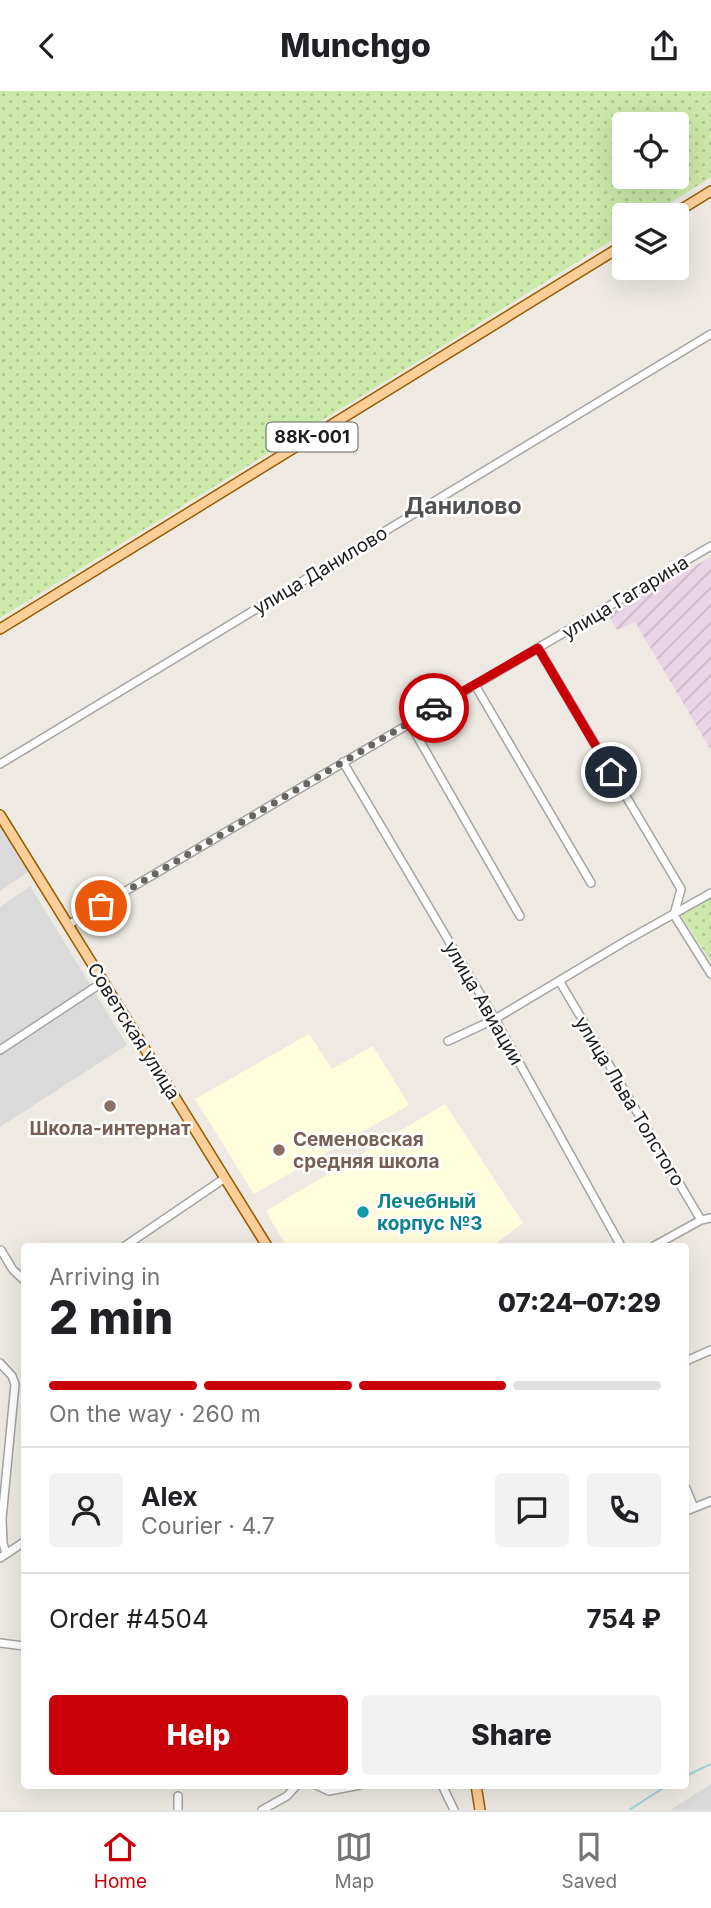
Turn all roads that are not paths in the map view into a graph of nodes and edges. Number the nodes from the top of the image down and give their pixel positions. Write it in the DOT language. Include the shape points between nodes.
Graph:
graph roads {
  1 [pos="711,191"];
  2 [pos="689,205"];
  3 [pos="612,252"];
  4 [pos="711,334"];
  5 [pos="711,546"];
  6 [pos="0,629"];
  7 [pos="538,648"];
  8 [pos="475,685"];
  9 [pos="409,722"];
  10 [pos="342,762"];
  11 [pos="0,764"];
  12 [pos="0,815"];
  13 [pos="591,883"];
  14 [pos="711,893"];
  15 [pos="674,915"];
  16 [pos="520,916"];
  17 [pos="68,925"];
  18 [pos="711,974"];
  19 [pos="103,982"];
  20 [pos="560,982"];
  21 [pos="495,1020"];
  22 [pos="448,1041"];
  23 [pos="0,1050"];
  24 [pos="225,1178"];
  25 [pos="711,1219"];
  26 [pos="701,1220"];
  27 [pos="129,1243"];
  28 [pos="265,1243"];
  29 [pos="619,1243"];
  30 [pos="659,1243"];
  31 [pos="1,1250"];
  32 [pos="21,1277"];
  33 [pos="711,1350"];
  34 [pos="689,1360"];
  35 [pos="0,1363"];
  36 [pos="711,1501"];
  37 [pos="690,1509"];
  38 [pos="1,1519"];
  39 [pos="1,1532"];
  40 [pos="21,1544"];
  41 [pos="3,1556"];
  42 [pos="0,1643"];
  43 [pos="21,1646"];
  44 [pos="293,1789"];
  45 [pos="444,1789"];
  46 [pos="477,1789"];
  47 [pos="178,1796"];
  48 [pos="178,1810"];
  49 [pos="262,1810"];
  50 [pos="454,1810"];
  51 [pos="480,1810"];
  1 -- 2 [label="main road"];
  3 -- 6 [label="main road, 88К-001"];
  4 -- 11 [label="street, улица Данилово"];
  5 -- 7 [label="street, улица Гагарина"];
  7 -- 8 [label="street, улица Гагарина"];
  7 -- 15 [label="street" via="681,889"];
  8 -- 9 [label="street, улица Гагарина"];
  8 -- 13 [label="street"];
  9 -- 10 [label="street, улица Гагарина"];
  9 -- 16 [label="street"];
  10 -- 17 [label="street, улица Гагарина"];
  10 -- 21 [label="street, улица Авиации"];
  12 -- 17 [label="main road, Советская улица"];
  14 -- 15 [label="street"];
  15 -- 18 [label="street"];
  15 -- 20 [label="street"];
  17 -- 19 [label="main road, Советская улица"];
  19 -- 23 [label="street"];
  19 -- 24 [label="main road, Советская улица"];
  20 -- 21 [label="street"];
  20 -- 26 [label="street, улица Льва Толстого"];
  21 -- 22 [label="street"];
  21 -- 29 [label="street, улица Авиации"];
  24 -- 27 [label="street"];
  24 -- 28 [label="main road, Советская улица"];
  25 -- 26 [label="street"];
  26 -- 30 [label="street"];
  31 -- 32 [label="street"];
  33 -- 34 [label="street"];
  35 -- 38 [label="street" via="15,1384"];
  36 -- 37 [label="street"];
  38 -- 39 [label="street"];
  39 -- 41 [label="street"];
  40 -- 41 [label="street"];
  42 -- 43 [label="street"];
  44 -- 49 [label="street"];
  45 -- 50 [label="street"];
  46 -- 51 [label="main road"];
  47 -- 48 [label="street"];
}
